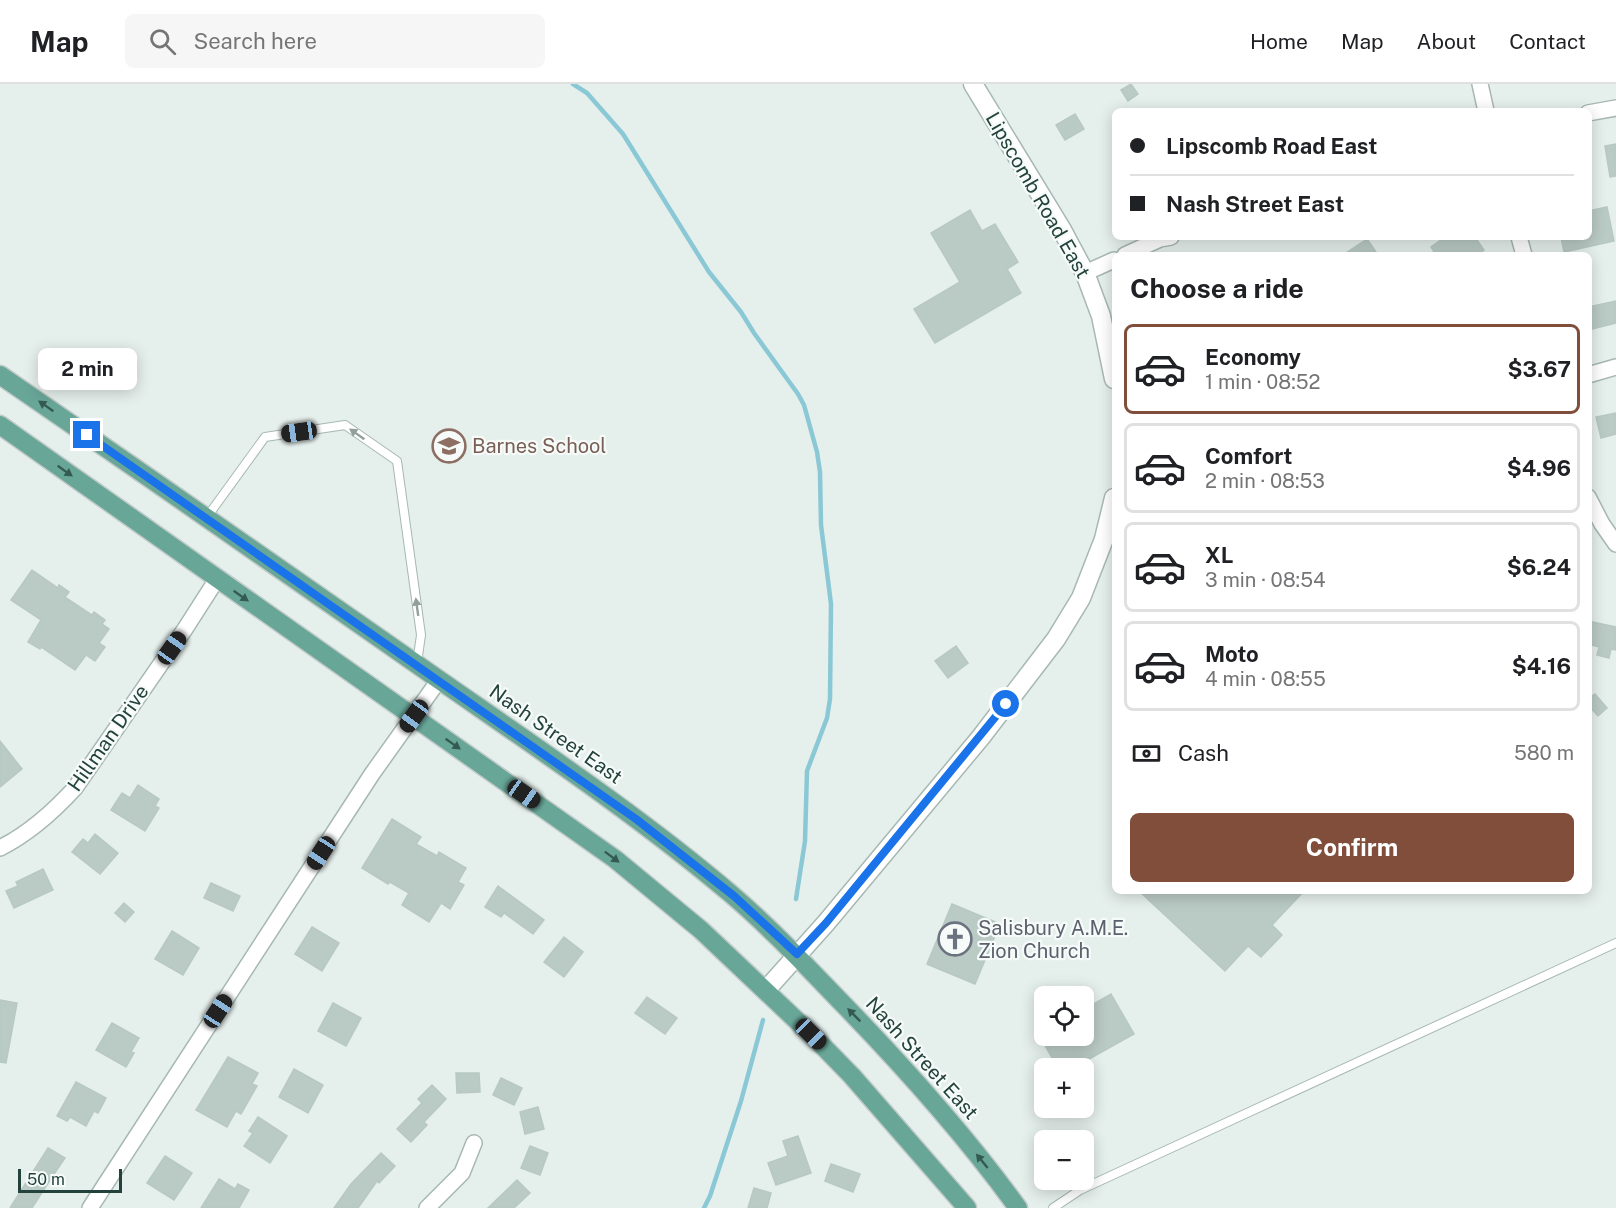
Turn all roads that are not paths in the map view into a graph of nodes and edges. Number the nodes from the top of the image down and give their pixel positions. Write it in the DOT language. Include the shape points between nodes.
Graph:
graph roads {
  1 [pos="973,84"];
  2 [pos="1480,84"];
  3 [pos="1485,108"];
  4 [pos="1616,108"];
  5 [pos="1592,112"];
  6 [pos="1158,240"];
  7 [pos="1132,252"];
  8 [pos="1112,261"];
  9 [pos="1085,273"];
  10 [pos="1616,367"];
  11 [pos="1112,369"];
  12 [pos="1592,374"];
  13 [pos="0,375"];
  14 [pos="0,426"];
  15 [pos="1592,505"];
  16 [pos="1112,506"];
  17 [pos="207,518"];
  18 [pos="1616,544"];
  19 [pos="217,579"];
  20 [pos="416,664"];
  21 [pos="439,680"];
  22 [pos="414,716"];
  23 [pos="0,848"];
  24 [pos="1616,943"];
  25 [pos="797,954"];
  26 [pos="766,990"];
  27 [pos="474,1143"];
  28 [pos="90,1208"];
  29 [pos="427,1208"];
  30 [pos="967,1208"];
  31 [pos="1018,1208"];
  32 [pos="1053,1208"];
  1 -- 9 [label="street, Lipscomb Road East"];
  2 -- 3 [label="street"];
  4 -- 5 [label="street"];
  6 -- 7 [label="street"];
  8 -- 9 [label="street"];
  9 -- 11 [label="street, Lipscomb Road East" via="1101,316"];
  10 -- 12 [label="street"];
  17 -- 13 [label="main road, Nash Street East, one-way"];
  14 -- 19 [label="main road, one-way"];
  15 -- 18 [label="street"];
  16 -- 25 [label="street" via="1081,598 1056,639 974,746"];
  17 -- 20 [label="main road, Nash Street East"];
  20 -- 17 [label="lane, one-way" via="421,635 397,461 345,425 265,437"];
  19 -- 22 [label="main road, one-way"];
  19 -- 23 [label="street, Hillman Drive" via="75,788 34,827"];
  20 -- 21 [label="main road, Nash Street East"];
  21 -- 22 [label="street"];
  21 -- 25 [label="main road, Nash Street East" via="660,837 734,896"];
  22 -- 26 [label="main road, one-way" via="615,859"];
  22 -- 28 [label="street" via="372,774"];
  24 -- 32 [label="lane" via="1080,1190"];
  25 -- 26 [label="street"];
  31 -- 25 [label="main road, Nash Street East, one-way" via="935,1103"];
  26 -- 30 [label="main road" via="852,1076"];
  27 -- 29 [label="street" via="462,1173"];
}
